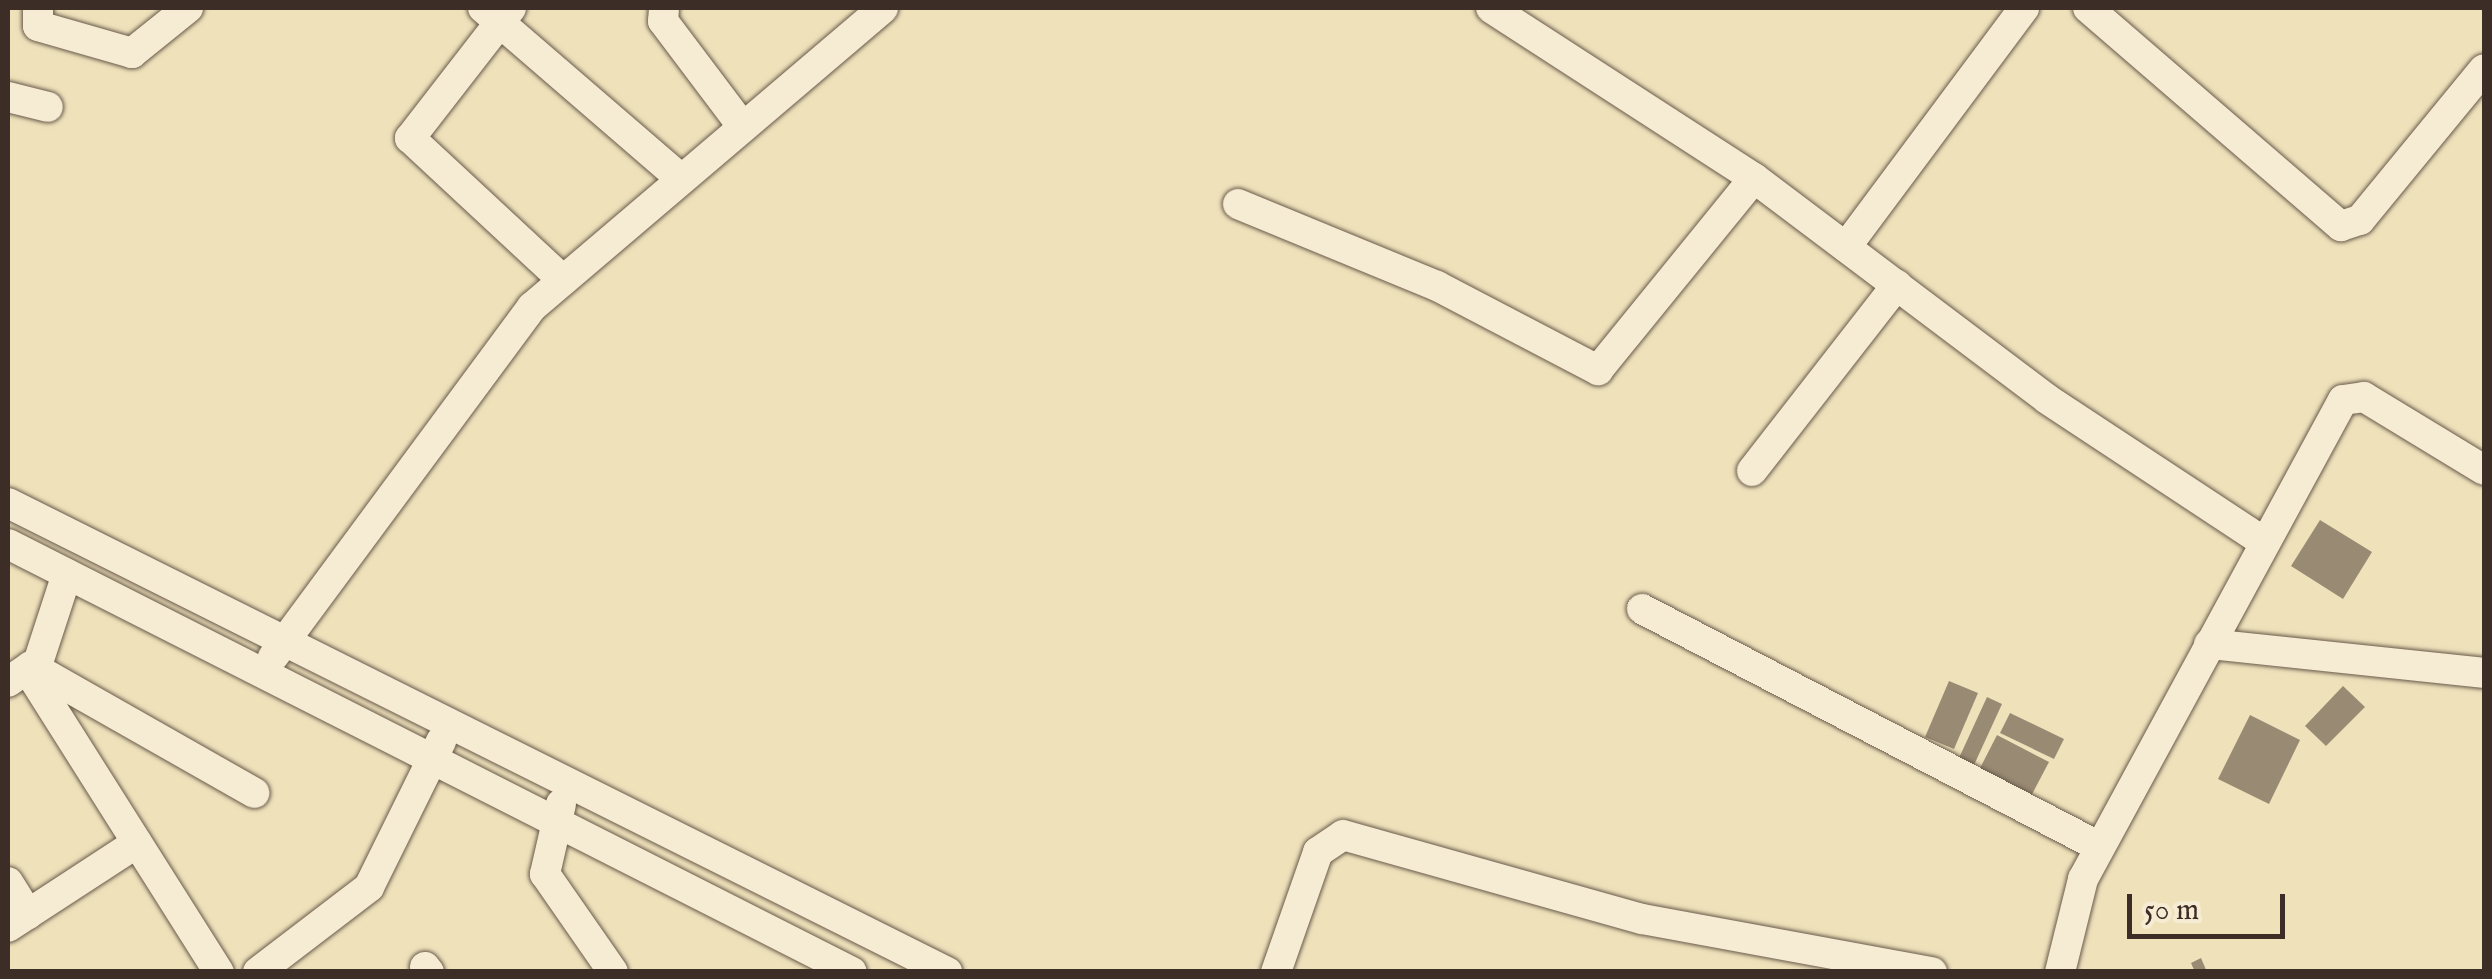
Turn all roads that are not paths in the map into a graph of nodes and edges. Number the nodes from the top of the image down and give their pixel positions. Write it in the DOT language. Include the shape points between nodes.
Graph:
graph roads {
  1 [pos="38,8"];
  2 [pos="188,8"];
  3 [pos="664,8"];
  4 [pos="883,8"];
  5 [pos="1491,8"];
  6 [pos="2024,8"];
  7 [pos="2088,8"];
  8 [pos="498,12"];
  9 [pos="2484,69"];
  10 [pos="8,97"];
  11 [pos="48,107"];
  12 [pos="743,126"];
  13 [pos="1754,178"];
  14 [pos="681,180"];
  15 [pos="1238,204"];
  16 [pos="1846,247"];
  17 [pos="563,280"];
  18 [pos="1897,285"];
  19 [pos="2484,470"];
  20 [pos="1752,471"];
  21 [pos="8,503"];
  22 [pos="2264,542"];
  23 [pos="8,544"];
  24 [pos="66,574"];
  25 [pos="1642,608"];
  26 [pos="283,641"];
  27 [pos="2210,644"];
  28 [pos="262,673"];
  29 [pos="2484,673"];
  30 [pos="19,674"];
  31 [pos="449,725"];
  32 [pos="432,760"];
  33 [pos="568,784"];
  34 [pos="254,792"];
  35 [pos="555,821"];
  36 [pos="137,843"];
  37 [pos="2100,848"];
  38 [pos="8,882"];
  39 [pos="18,920"];
  40 [pos="219,972"];
  41 [pos="258,972"];
  42 [pos="613,972"];
  43 [pos="852,972"];
  44 [pos="946,972"];
  45 [pos="1276,972"];
  46 [pos="1932,972"];
  47 [pos="2060,972"];
  1 -- 2 [label="street" via="38,26 132,52"];
  3 -- 12 [label="street" via="663,22"];
  4 -- 12 [label="street"];
  5 -- 13 [label="street"];
  6 -- 16 [label="street"];
  7 -- 9 [label="street" via="2340,226 2360,220"];
  8 -- 14 [label="street"];
  8 -- 17 [label="street" via="410,138"];
  10 -- 11 [label="street"];
  12 -- 14 [label="street"];
  13 -- 15 [label="street" via="1598,370 1437,286"];
  13 -- 16 [label="street"];
  14 -- 17 [label="street"];
  16 -- 18 [label="street"];
  17 -- 26 [label="street" via="532,306"];
  18 -- 20 [label="street"];
  18 -- 22 [label="street" via="2082,424"];
  19 -- 22 [label="street" via="2350,396"];
  21 -- 26 [label="street"];
  22 -- 27 [label="street"];
  23 -- 24 [label="street"];
  24 -- 28 [label="street"];
  24 -- 30 [label="street"];
  25 -- 37 [label="street"];
  26 -- 28 [label="street"];
  26 -- 31 [label="street"];
  27 -- 29 [label="street"];
  27 -- 37 [label="street"];
  28 -- 32 [label="street"];
  30 -- 34 [label="street"];
  30 -- 36 [label="street"];
  31 -- 32 [label="street"];
  31 -- 33 [label="street"];
  32 -- 35 [label="street"];
  32 -- 41 [label="street" via="368,887"];
  33 -- 35 [label="street"];
  33 -- 44 [label="street"];
  35 -- 42 [label="street" via="545,874"];
  35 -- 43 [label="street"];
  36 -- 39 [label="street"];
  36 -- 40 [label="street"];
  37 -- 47 [label="street" via="2073,902"];
  38 -- 39 [label="street"];
  45 -- 46 [label="street" via="1318,852 1343,835 1642,919"];
}
